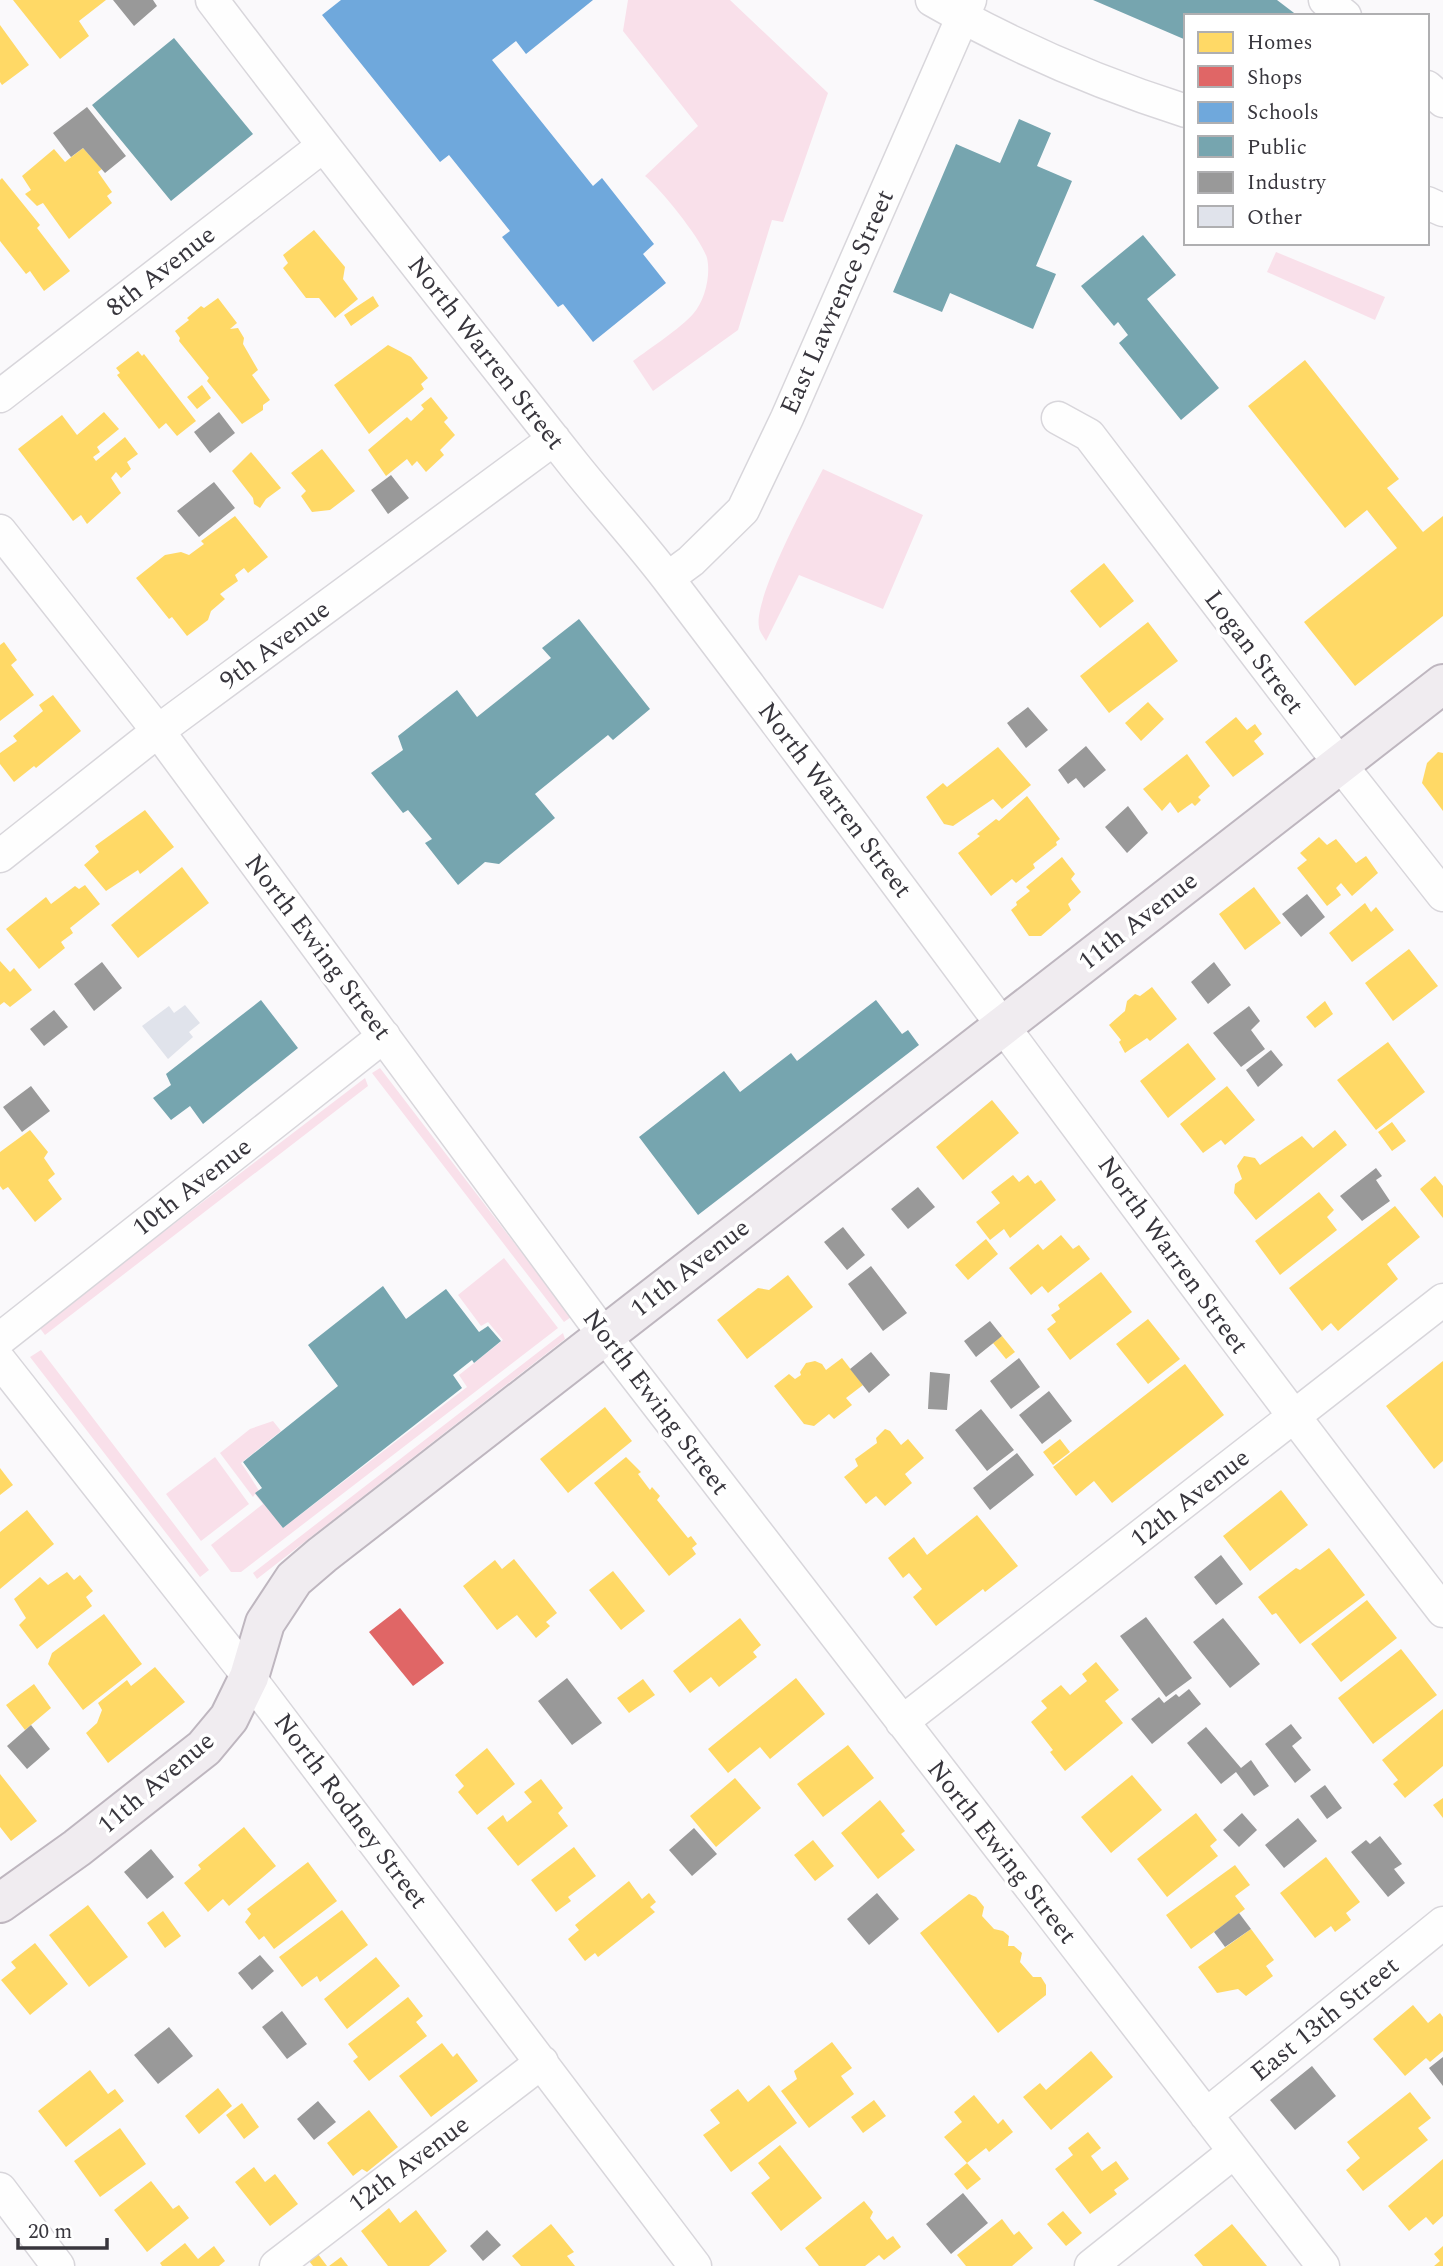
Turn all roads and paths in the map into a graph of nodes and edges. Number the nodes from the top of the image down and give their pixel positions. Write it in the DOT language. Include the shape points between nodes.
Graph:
graph roads {
  1 [pos="212,0"];
  2 [pos="932,0"];
  3 [pos="1325,0"];
  4 [pos="967,8"];
  5 [pos="1342,14"];
  6 [pos="1429,89"];
  7 [pos="1443,101"];
  8 [pos="1184,110"];
  9 [pos="323,146"];
  10 [pos="0,396"];
  11 [pos="1058,418"];
  12 [pos="554,439"];
  13 [pos="0,531"];
  14 [pos="668,578"];
  15 [pos="1443,684"];
  16 [pos="158,732"];
  17 [pos="1340,764"];
  18 [pos="0,856"];
  19 [pos="1443,895"];
  20 [pos="1003,1025"];
  21 [pos="384,1036"];
  22 [pos="1443,1300"];
  23 [pos="604,1335"];
  24 [pos="0,1339"];
  25 [pos="0,1361"];
  26 [pos="1293,1418"];
  27 [pos="1443,1611"];
  28 [pos="248,1677"];
  29 [pos="902,1722"];
  30 [pos="0,1903"];
  31 [pos="1443,1923"];
  32 [pos="542,2062"];
  33 [pos="1206,2115"];
  34 [pos="1234,2151"];
  35 [pos="0,2189"];
  36 [pos="58,2266"];
  37 [pos="276,2266"];
  38 [pos="695,2266"];
  39 [pos="1091,2266"];
  40 [pos="1323,2266"];
  1 -- 9 [label="street, North Warren Street"];
  2 -- 4 [label="street"];
  3 -- 5 [label="street"];
  4 -- 8 [label="street" via="1008,40 1124,91"];
  4 -- 14 [label="street, East Lawrence Street" via="743,510"];
  6 -- 7 [label="street"];
  9 -- 10 [label="street, 8th Avenue"];
  9 -- 12 [label="street, North Warren Street"];
  11 -- 17 [label="street, Logan Street" via="1089,435"];
  12 -- 14 [label="street, North Warren Street"];
  12 -- 16 [label="street, 9th Avenue"];
  13 -- 16 [label="street, North Ewing Street"];
  14 -- 20 [label="street, North Warren Street"];
  15 -- 17 [label="main road, 11th Avenue"];
  16 -- 18 [label="street, 9th Avenue"];
  16 -- 21 [label="street, North Ewing Street"];
  17 -- 19 [label="street, Logan Street"];
  17 -- 20 [label="main road, 11th Avenue"];
  20 -- 23 [label="main road, 11th Avenue"];
  20 -- 26 [label="street, North Warren Street"];
  21 -- 23 [label="street, North Ewing Street"];
  21 -- 24 [label="street, 10th Avenue"];
  22 -- 26 [label="street, 12th Avenue"];
  23 -- 28 [label="main road, 11th Avenue" via="294,1579 265,1623"];
  23 -- 29 [label="street, North Ewing Street"];
  25 -- 28 [label="street, North Rodney Street"];
  26 -- 27 [label="street, North Warren Street"];
  26 -- 29 [label="street, 12th Avenue"];
  28 -- 30 [label="main road, 11th Avenue" via="229,1718 204,1748"];
  28 -- 32 [label="street, North Rodney Street"];
  29 -- 33 [label="street, North Ewing Street"];
  31 -- 33 [label="street, East 13th Street"];
  32 -- 37 [label="street, 12th Avenue"];
  32 -- 38 [label="street, North Rodney Street"];
  33 -- 34 [label="street, North Ewing Street"];
  34 -- 39 [label="street"];
  34 -- 40 [label="street, North Ewing Street"];
  35 -- 36 [label="street"];
}
